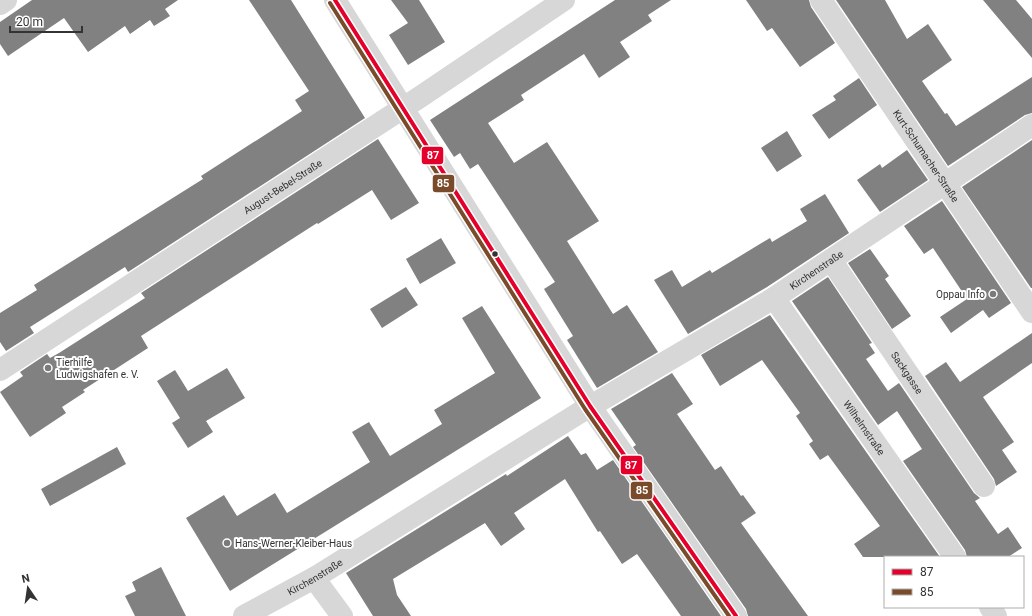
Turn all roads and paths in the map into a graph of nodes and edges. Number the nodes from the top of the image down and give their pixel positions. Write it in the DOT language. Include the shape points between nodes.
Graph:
graph roads {
  1 [pos="6,0"];
  2 [pos="335,0"];
  3 [pos="564,0"];
  4 [pos="821,0"];
  5 [pos="0,4"];
  6 [pos="403,108"];
  7 [pos="1032,125"];
  8 [pos="944,184"];
  9 [pos="831,260"];
  10 [pos="774,298"];
  11 [pos="1032,312"];
  12 [pos="0,370"];
  13 [pos="590,406"];
  14 [pos="984,486"];
  15 [pos="954,556"];
  16 [pos="314,578"];
  17 [pos="244,616"];
  18 [pos="342,616"];
  19 [pos="736,616"];
  1 -- 5 [label="street"];
  2 -- 6 [label="street"];
  3 -- 6 [label="street, August-Bebel-Straße"];
  4 -- 8 [label="street, Kurt-Schumacher-Straße"];
  6 -- 12 [label="street, August-Bebel-Straße"];
  6 -- 13 [label="street"];
  7 -- 8 [label="street, Kirchenstraße"];
  8 -- 9 [label="street, Kirchenstraße"];
  8 -- 11 [label="street, Kurt-Schumacher-Straße"];
  9 -- 10 [label="street, Kirchenstraße"];
  9 -- 14 [label="street, Sackgasse"];
  10 -- 13 [label="street, Kirchenstraße"];
  10 -- 15 [label="street, Wilhelmstraße"];
  13 -- 16 [label="street, Kirchenstraße"];
  13 -- 19 [label="street"];
  16 -- 17 [label="street, Kirchenstraße"];
  16 -- 18 [label="street"];
}
